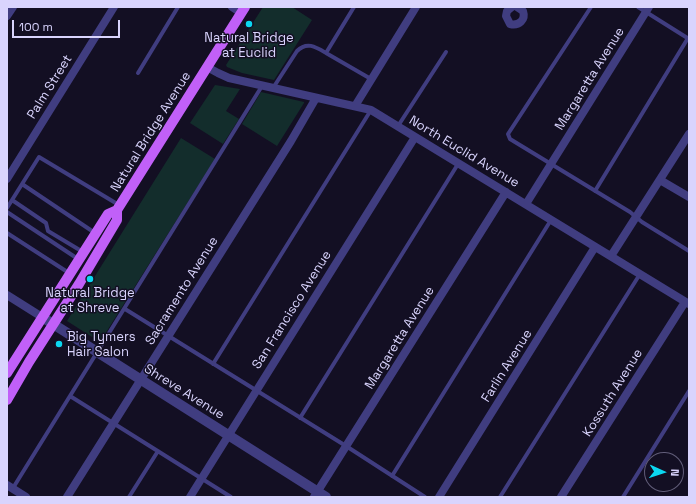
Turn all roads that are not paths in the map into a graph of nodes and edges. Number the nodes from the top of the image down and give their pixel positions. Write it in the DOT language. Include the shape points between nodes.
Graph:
graph roads {
  1 [pos="13,7"];
  2 [pos="114,7"];
  3 [pos="178,7"];
  4 [pos="232,7"];
  5 [pos="354,7"];
  6 [pos="416,7"];
  7 [pos="517,7"];
  8 [pos="591,7"];
  9 [pos="638,7"];
  10 [pos="507,8"];
  11 [pos="647,9"];
  12 [pos="243,10"];
  13 [pos="7,16"];
  14 [pos="689,38"];
  15 [pos="446,52"];
  16 [pos="326,53"];
  17 [pos="207,66"];
  18 [pos="138,73"];
  19 [pos="371,78"];
  20 [pos="262,86"];
  21 [pos="273,88"];
  22 [pos="316,98"];
  23 [pos="354,106"];
  24 [pos="371,110"];
  25 [pos="398,126"];
  26 [pos="689,134"];
  27 [pos="415,137"];
  28 [pos="687,143"];
  29 [pos="459,163"];
  30 [pos="550,164"];
  31 [pos="7,179"];
  32 [pos="660,180"];
  33 [pos="22,184"];
  34 [pos="594,191"];
  35 [pos="506,192"];
  36 [pos="689,198"];
  37 [pos="12,200"];
  38 [pos="526,204"];
  39 [pos="7,208"];
  40 [pos="118,208"];
  41 [pos="7,212"];
  42 [pos="636,217"];
  43 [pos="550,220"];
  44 [pos="7,233"];
  45 [pos="96,233"];
  46 [pos="595,247"];
  47 [pos="689,251"];
  48 [pos="81,256"];
  49 [pos="611,256"];
  50 [pos="69,274"];
  51 [pos="640,274"];
  52 [pos="7,295"];
  53 [pos="687,303"];
  54 [pos="125,309"];
  55 [pos="48,321"];
  56 [pos="168,336"];
  57 [pos="97,353"];
  58 [pos="213,364"];
  59 [pos="7,373"];
  60 [pos="140,380"];
  61 [pos="256,391"];
  62 [pos="689,391"];
  63 [pos="70,396"];
  64 [pos="7,400"];
  65 [pos="300,418"];
  66 [pos="113,424"];
  67 [pos="228,435"];
  68 [pos="346,446"];
  69 [pos="158,451"];
  70 [pos="392,476"];
  71 [pos="201,478"];
  72 [pos="10,487"];
  73 [pos="320,495"];
  74 [pos="26,497"];
  75 [pos="67,497"];
  76 [pos="129,497"];
  77 [pos="190,497"];
  78 [pos="231,497"];
  79 [pos="425,497"];
  80 [pos="439,497"];
  81 [pos="500,497"];
  82 [pos="561,497"];
  83 [pos="623,497"];
  1 -- 13 [label="street"];
  2 -- 31 [label="street, Palm Street"];
  3 -- 18 [label="lane"];
  4 -- 12 [label="street"];
  5 -- 16 [label="lane"];
  6 -- 19 [label="street"];
  7 -- 10 [label="street" via="524,14 523,20 513,25 508,22"];
  8 -- 30 [label="lane" via="508,134 510,139"];
  9 -- 11 [label="lane"];
  11 -- 14 [label="lane"];
  11 -- 30 [label="street, Margaretta Avenue"];
  12 -- 17 [label="main road, Natural Bridge Avenue"];
  14 -- 34 [label="lane"];
  15 -- 25 [label="lane"];
  16 -- 19 [label="lane"];
  16 -- 21 [label="lane" via="312,45 301,47"];
  17 -- 20 [label="street, North Euclid Avenue" via="223,76"];
  17 -- 40 [label="main road, Natural Bridge Avenue"];
  19 -- 23 [label="street"];
  20 -- 21 [label="street, North Euclid Avenue"];
  20 -- 54 [label="lane"];
  21 -- 22 [label="street, North Euclid Avenue"];
  22 -- 23 [label="street, North Euclid Avenue"];
  22 -- 56 [label="street, Sacramento Avenue"];
  23 -- 24 [label="street, North Euclid Avenue"];
  24 -- 25 [label="street, North Euclid Avenue"];
  24 -- 58 [label="lane"];
  25 -- 27 [label="street, North Euclid Avenue"];
  26 -- 28 [label="street"];
  27 -- 29 [label="street, North Euclid Avenue"];
  27 -- 61 [label="street, San Francisco Avenue"];
  28 -- 32 [label="street"];
  29 -- 35 [label="street, North Euclid Avenue"];
  29 -- 65 [label="lane"];
  30 -- 34 [label="lane"];
  30 -- 38 [label="street, Margaretta Avenue"];
  32 -- 36 [label="street"];
  32 -- 42 [label="street"];
  33 -- 37 [label="lane"];
  33 -- 40 [label="lane" via="39,157"];
  33 -- 45 [label="lane"];
  34 -- 42 [label="lane"];
  35 -- 38 [label="street, North Euclid Avenue"];
  35 -- 68 [label="street, Margaretta Avenue"];
  37 -- 39 [label="lane"];
  37 -- 48 [label="lane" via="46,223 48,231"];
  38 -- 43 [label="street, North Euclid Avenue"];
  40 -- 45 [label="main road, Natural Bridge Avenue" via="108,214"];
  40 -- 55 [label="main road, Natural Bridge Avenue" via="117,220"];
  41 -- 48 [label="lane"];
  42 -- 47 [label="lane"];
  42 -- 49 [label="street"];
  43 -- 46 [label="street, North Euclid Avenue"];
  43 -- 70 [label="lane"];
  44 -- 50 [label="lane"];
  45 -- 48 [label="main road, Natural Bridge Avenue"];
  46 -- 49 [label="street, North Euclid Avenue"];
  46 -- 80 [label="street, Farlin Avenue"];
  48 -- 50 [label="main road, Natural Bridge Avenue"];
  48 -- 55 [label="main road" via="78,269"];
  49 -- 51 [label="street, North Euclid Avenue"];
  50 -- 55 [label="main road, Natural Bridge Avenue"];
  51 -- 53 [label="street, North Euclid Avenue"];
  51 -- 81 [label="lane"];
  52 -- 55 [label="street, Shreve Avenue"];
  53 -- 82 [label="street, Kossuth Avenue"];
  54 -- 56 [label="lane"];
  54 -- 57 [label="lane"];
  55 -- 57 [label="street, Shreve Avenue"];
  55 -- 59 [label="main road, Natural Bridge Avenue"];
  55 -- 64 [label="main road, Natural Bridge Avenue"];
  56 -- 58 [label="lane"];
  56 -- 60 [label="street, Sacramento Avenue"];
  57 -- 60 [label="street, Shreve Avenue"];
  57 -- 63 [label="lane"];
  58 -- 61 [label="lane"];
  60 -- 66 [label="street, Sacramento Avenue"];
  60 -- 67 [label="street, Shreve Avenue"];
  61 -- 65 [label="lane"];
  61 -- 67 [label="street, San Francisco Avenue"];
  62 -- 83 [label="lane"];
  63 -- 66 [label="lane"];
  63 -- 72 [label="lane"];
  65 -- 68 [label="lane"];
  66 -- 69 [label="lane"];
  66 -- 75 [label="street, Sacramento Avenue"];
  67 -- 71 [label="street, San Francisco Avenue"];
  67 -- 73 [label="street, Shreve Avenue"];
  68 -- 70 [label="lane"];
  68 -- 73 [label="street, Margaretta Avenue"];
  69 -- 71 [label="lane"];
  69 -- 76 [label="lane"];
  70 -- 79 [label="lane"];
  71 -- 77 [label="street, San Francisco Avenue"];
  71 -- 78 [label="lane"];
  72 -- 74 [label="street"];
}
